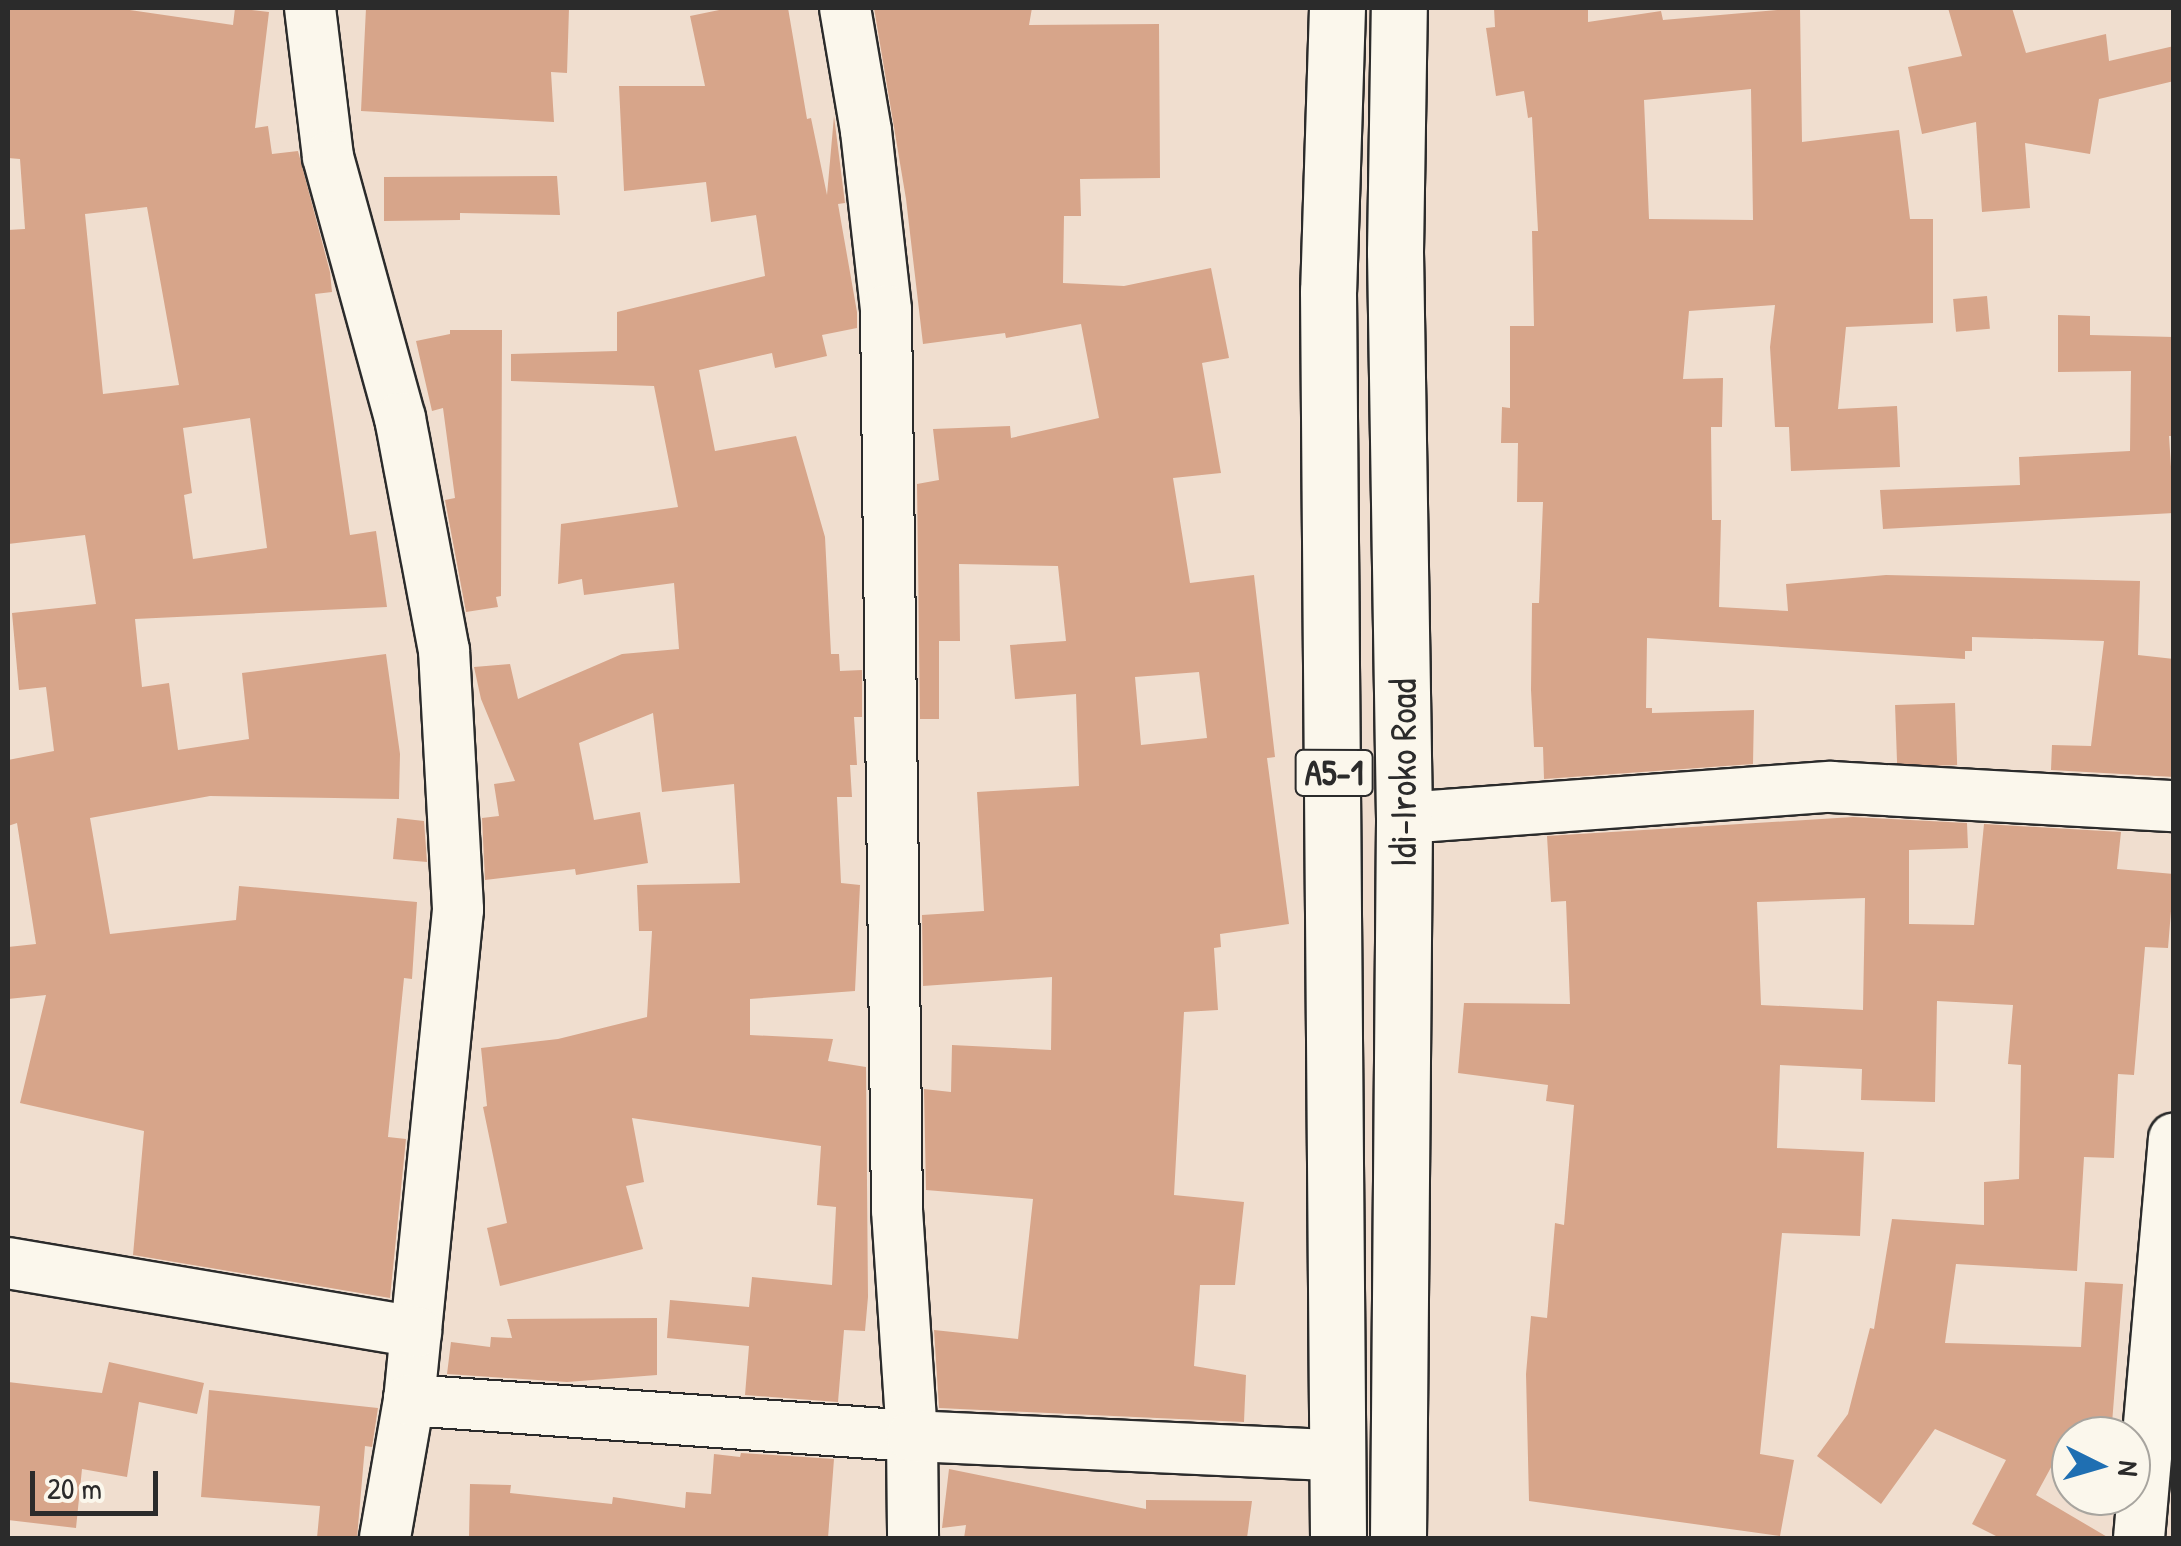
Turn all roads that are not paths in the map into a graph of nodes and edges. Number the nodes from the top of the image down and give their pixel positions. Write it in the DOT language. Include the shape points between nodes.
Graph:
graph roads {
  1 [pos="310,8"];
  2 [pos="845,8"];
  3 [pos="1337,8"];
  4 [pos="1399,8"];
  5 [pos="2174,806"];
  6 [pos="1404,818"];
  7 [pos="2174,1140"];
  8 [pos="8,1263"];
  9 [pos="416,1332"];
  10 [pos="409,1400"];
  11 [pos="912,1436"];
  12 [pos="1337,1455"];
  13 [pos="385,1538"];
  14 [pos="913,1538"];
  15 [pos="1338,1538"];
  16 [pos="1398,1538"];
  17 [pos="2138,1538"];
  1 -- 9 [label="street" via="328,157 400,418 444,650 458,910"];
  2 -- 11 [label="street" via="886,310 897,1210"];
  3 -- 12 [label="highway, A5-1" via="1328,291"];
  4 -- 6 [label="highway, Idi-Iroko Road / A5-1" via="1395,252"];
  5 -- 6 [label="street" via="1831,787"];
  6 -- 16 [label="highway, Idi-Iroko Road / A5-1"];
  7 -- 17 [label="street"];
  8 -- 9 [label="street"];
  9 -- 10 [label="street"];
  10 -- 11 [label="street"];
  10 -- 13 [label="street"];
  11 -- 12 [label="street"];
  11 -- 14 [label="street"];
  12 -- 15 [label="highway, A5-1"];
}
